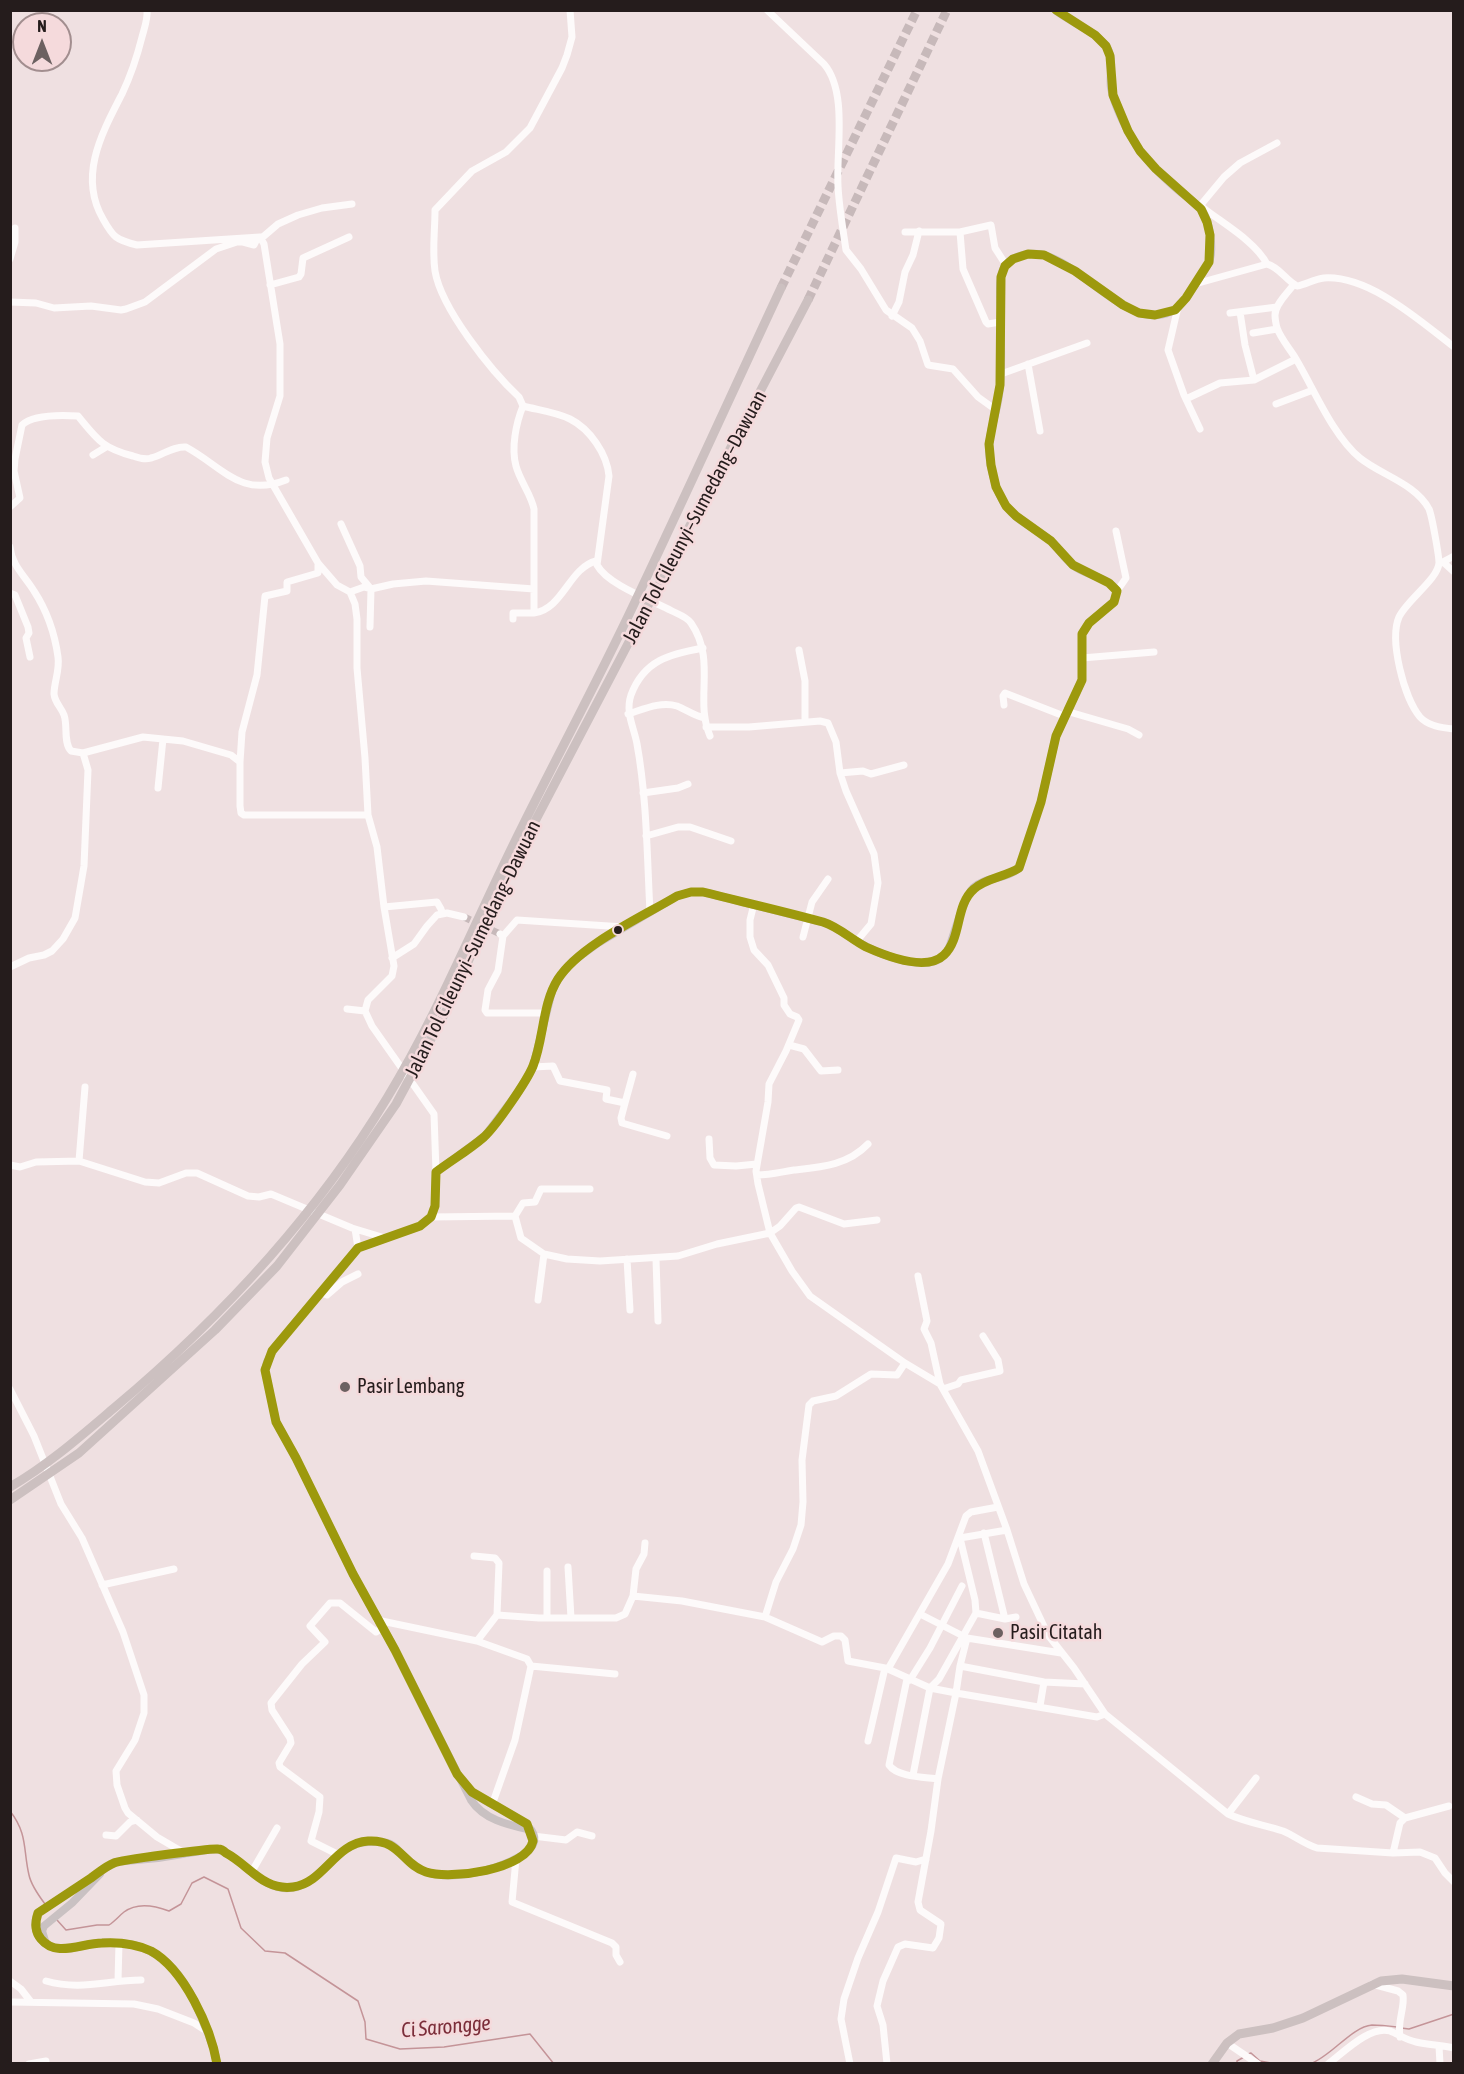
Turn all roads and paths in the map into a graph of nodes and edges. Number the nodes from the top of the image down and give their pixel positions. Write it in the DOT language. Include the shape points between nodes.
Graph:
graph roads {
  1 [pos="147,10"];
  2 [pos="570,10"];
  3 [pos="766,10"];
  4 [pos="1055,10"];
  5 [pos="1277,143"];
  6 [pos="352,204"];
  7 [pos="1199,206"];
  8 [pos="15,228"];
  9 [pos="919,231"];
  10 [pos="905,232"];
  11 [pos="960,232"];
  12 [pos="260,237"];
  13 [pos="349,237"];
  14 [pos="10,259"];
  15 [pos="1267,264"];
  16 [pos="1006,265"];
  17 [pos="1195,284"];
  18 [pos="1294,284"];
  19 [pos="270,285"];
  20 [pos="781,288"];
  21 [pos="808,300"];
  22 [pos="10,302"];
  23 [pos="1178,307"];
  24 [pos="1276,308"];
  25 [pos="1240,312"];
  26 [pos="1230,313"];
  27 [pos="892,316"];
  28 [pos="1000,322"];
  29 [pos="1277,329"];
  30 [pos="1253,333"];
  31 [pos="1087,344"];
  32 [pos="1454,347"];
  33 [pos="1296,359"];
  34 [pos="1028,364"];
  35 [pos="1001,375"];
  36 [pos="1254,380"];
  37 [pos="1313,390"];
  38 [pos="1186,399"];
  39 [pos="1276,404"];
  40 [pos="523,406"];
  41 [pos="996,410"];
  42 [pos="1200,429"];
  43 [pos="1040,431"];
  44 [pos="106,447"];
  45 [pos="93,456"];
  46 [pos="286,480"];
  47 [pos="273,486"];
  48 [pos="10,507"];
  49 [pos="341,524"];
  50 [pos="1116,531"];
  51 [pos="10,547"];
  52 [pos="11,554"];
  53 [pos="1454,556"];
  54 [pos="596,561"];
  55 [pos="318,563"];
  56 [pos="1441,563"];
  57 [pos="14,571"];
  58 [pos="1454,572"];
  59 [pos="534,589"];
  60 [pos="371,590"];
  61 [pos="1118,591"];
  62 [pos="350,592"];
  63 [pos="10,593"];
  64 [pos="534,612"];
  65 [pos="513,619"];
  66 [pos="370,627"];
  67 [pos="703,648"];
  68 [pos="799,650"];
  69 [pos="1154,652"];
  70 [pos="30,657"];
  71 [pos="1082,658"];
  72 [pos="1004,705"];
  73 [pos="628,714"];
  74 [pos="1065,714"];
  75 [pos="705,718"];
  76 [pos="805,722"];
  77 [pos="706,727"];
  78 [pos="1454,729"];
  79 [pos="1139,735"];
  80 [pos="710,736"];
  81 [pos="163,739"];
  82 [pos="83,753"];
  83 [pos="240,762"];
  84 [pos="904,765"];
  85 [pos="840,773"];
  86 [pos="688,784"];
  87 [pos="158,788"];
  88 [pos="643,793"];
  89 [pos="368,815"];
  90 [pos="646,836"];
  91 [pos="732,841"];
  92 [pos="828,879"];
  93 [pos="754,904"];
  94 [pos="384,907"];
  95 [pos="650,912"];
  96 [pos="442,913"];
  97 [pos="464,917"];
  98 [pos="808,918"];
  99 [pos="625,927"];
  100 [pos="802,937"];
  101 [pos="856,942"];
  102 [pos="392,958"];
  103 [pos="10,967"];
  104 [pos="347,1009"];
  105 [pos="365,1011"];
  106 [pos="545,1013"];
  107 [pos="789,1045"];
  108 [pos="533,1067"];
  109 [pos="838,1070"];
  110 [pos="633,1074"];
  111 [pos="85,1087"];
  112 [pos="626,1103"];
  113 [pos="667,1136"];
  114 [pos="709,1139"];
  115 [pos="868,1144"];
  116 [pos="79,1161"];
  117 [pos="758,1164"];
  118 [pos="10,1165"];
  119 [pos="436,1172"];
  120 [pos="757,1175"];
  121 [pos="590,1189"];
  122 [pos="515,1216"];
  123 [pos="431,1218"];
  124 [pos="877,1220"];
  125 [pos="353,1228"];
  126 [pos="770,1233"];
  127 [pos="385,1238"];
  128 [pos="358,1248"];
  129 [pos="544,1254"];
  130 [pos="656,1258"];
  131 [pos="627,1259"];
  132 [pos="358,1274"];
  133 [pos="918,1276"];
  134 [pos="321,1293"];
  135 [pos="538,1300"];
  136 [pos="630,1310"];
  137 [pos="658,1321"];
  138 [pos="982,1335"];
  139 [pos="905,1363"];
  140 [pos="942,1386"];
  141 [pos="10,1389"];
  142 [pos="10,1487"];
  143 [pos="10,1500"];
  144 [pos="998,1508"];
  145 [pos="1007,1530"];
  146 [pos="984,1533"];
  147 [pos="960,1538"];
  148 [pos="645,1543"];
  149 [pos="474,1556"];
  150 [pos="568,1567"];
  151 [pos="174,1569"];
  152 [pos="548,1571"];
  153 [pos="102,1585"];
  154 [pos="962,1586"];
  155 [pos="633,1596"];
  156 [pos="976,1613"];
  157 [pos="920,1614"];
  158 [pos="497,1615"];
  159 [pos="547,1617"];
  160 [pos="765,1617"];
  161 [pos="1016,1617"];
  162 [pos="571,1618"];
  163 [pos="1005,1619"];
  164 [pos="379,1624"];
  165 [pos="942,1626"];
  166 [pos="964,1637"];
  167 [pos="477,1641"];
  168 [pos="1061,1653"];
  169 [pos="531,1666"];
  170 [pos="960,1666"];
  171 [pos="886,1669"];
  172 [pos="615,1674"];
  173 [pos="909,1679"];
  174 [pos="1044,1682"];
  175 [pos="1085,1684"];
  176 [pos="930,1688"];
  177 [pos="956,1693"];
  178 [pos="1040,1706"];
  179 [pos="1105,1714"];
  180 [pos="868,1741"];
  181 [pos="913,1775"];
  182 [pos="1256,1778"];
  183 [pos="938,1779"];
  184 [pos="465,1787"];
  185 [pos="1356,1797"];
  186 [pos="492,1805"];
  187 [pos="1449,1806"];
  188 [pos="1228,1814"];
  189 [pos="1405,1818"];
  190 [pos="137,1820"];
  191 [pos="277,1828"];
  192 [pos="532,1833"];
  193 [pos="106,1835"];
  194 [pos="592,1836"];
  195 [pos="1393,1853"];
  196 [pos="186,1854"];
  197 [pos="337,1854"];
  198 [pos="516,1859"];
  199 [pos="926,1859"];
  200 [pos="100,1870"];
  201 [pos="252,1873"];
  202 [pos="1454,1882"];
  203 [pos="119,1943"];
  204 [pos="47,1946"];
  205 [pos="620,1962"];
  206 [pos="141,1980"];
  207 [pos="10,1981"];
  208 [pos="46,1981"];
  209 [pos="118,1981"];
  210 [pos="1372,1984"];
  211 [pos="1454,1986"];
  212 [pos="31,2001"];
  213 [pos="10,2002"];
  214 [pos="1399,2031"];
  215 [pos="208,2032"];
  216 [pos="1227,2043"];
  217 [pos="1439,2046"];
  218 [pos="1454,2048"];
  219 [pos="46,2061"];
  220 [pos="29,2064"];
  221 [pos="217,2064"];
  222 [pos="850,2064"];
  223 [pos="888,2064"];
  224 [pos="1212,2064"];
  225 [pos="1258,2064"];
  226 [pos="1328,2064"];
  227 [pos="1440,2064"];
  1 -- 12 [label="street" via="136,61 104,128 93,162 95,206 113,236 123,242"];
  2 -- 40 [label="street" via="572,37 567,55 530,128 506,152 472,171 435,210 435,273 448,305"];
  3 -- 27 [label="street" via="830,71 839,110 838,186 846,250"];
  4 -- 7 [label="main road" via="1094,34 1107,48 1116,106 1132,138 1153,166"];
  5 -- 7 [label="street" via="1240,163"];
  6 -- 12 [label="street" via="298,215"];
  7 -- 15 [label="street" via="1254,246"];
  7 -- 17 [label="main road" via="1207,225 1210,255"];
  8 -- 14 [label="street"];
  9 -- 10 [label="street"];
  9 -- 11 [label="street"];
  9 -- 27 [label="street"];
  11 -- 16 [label="street" via="991,226 995,248"];
  11 -- 28 [label="street" via="963,270 986,322"];
  12 -- 19 [label="street"];
  12 -- 22 [label="street" via="254,245 237,242 216,249 136,307 63,308"];
  13 -- 19 [label="street" via="303,258 298,277"];
  15 -- 17 [label="street"];
  15 -- 18 [label="street"];
  16 -- 23 [label="main road" via="1023,255 1043,255 1070,266 1142,314 1156,316"];
  16 -- 28 [label="main road"];
  17 -- 23 [label="main road"];
  18 -- 24 [label="street"];
  18 -- 32 [label="street" via="1300,286 1327,278 1358,283 1381,294"];
  19 -- 47 [label="street" via="280,344 280,396 267,438 265,462"];
  20 -- 142 [label="highway, Jalan Tol Cileunyi–Sumedang–Dawuan" via="633,607 499,873 436,1009 386,1099 267,1262 209,1322 70,1445"];
  21 -- 143 [label="highway, Jalan Tol Cileunyi–Sumedang–Dawuan" via="508,873 446,1011 396,1104 277,1266 215,1330 80,1453"];
  23 -- 38 [label="street" via="1168,350"];
  24 -- 25 [label="street"];
  24 -- 29 [label="street"];
  25 -- 26 [label="street"];
  25 -- 36 [label="street"];
  27 -- 41 [label="street" via="912,328 928,365 953,369 978,397"];
  28 -- 35 [label="main road"];
  29 -- 30 [label="street"];
  29 -- 33 [label="street"];
  31 -- 34 [label="street"];
  33 -- 36 [label="street"];
  33 -- 37 [label="street"];
  34 -- 35 [label="street"];
  34 -- 43 [label="street"];
  35 -- 41 [label="main road"];
  36 -- 38 [label="street" via="1220,383"];
  37 -- 39 [label="street"];
  37 -- 56 [label="street" via="1360,458 1426,505"];
  38 -- 42 [label="street"];
  40 -- 54 [label="street" via="577,423 604,456 609,476"];
  40 -- 59 [label="street" via="514,448 516,467 534,510"];
  41 -- 61 [label="main road" via="989,452 1004,504 1016,518 1057,547 1063,558 1113,584"];
  44 -- 45 [label="street"];
  44 -- 47 [label="street" via="149,459 186,447 243,484"];
  44 -- 48 [label="street" via="78,416 50,416 23,423 14,471 20,498"];
  46 -- 47 [label="street"];
  47 -- 55 [label="street"];
  49 -- 60 [label="street" via="361,577"];
  50 -- 61 [label="street" via="1126,578"];
  51 -- 52 [label="street"];
  52 -- 57 [label="street"];
  53 -- 56 [label="street"];
  54 -- 64 [label="street" via="580,570 550,605"];
  54 -- 67 [label="street" via="603,574 616,583 690,620"];
  55 -- 62 [label="street" via="337,585"];
  55 -- 83 [label="street" via="318,573 287,581 287,591 265,596 257,675 242,732"];
  56 -- 58 [label="street"];
  56 -- 78 [label="street" via="1398,620 1397,652 1405,686 1420,717 1440,728"];
  57 -- 82 [label="street" via="35,592 51,626 58,666 56,703 64,715 68,748"];
  59 -- 60 [label="street" via="426,581"];
  59 -- 64 [label="street"];
  60 -- 62 [label="street" via="364,587"];
  60 -- 66 [label="street"];
  61 -- 71 [label="main road" via="1114,602 1084,629"];
  62 -- 89 [label="street" via="357,619"];
  63 -- 70 [label="street" via="15,595 26,621"];
  64 -- 65 [label="street" via="513,613"];
  67 -- 73 [label="street" via="656,662 643,674 631,696"];
  67 -- 75 [label="street"];
  68 -- 76 [label="street" via="805,681"];
  69 -- 71 [label="street"];
  71 -- 74 [label="main road" via="1082,680"];
  72 -- 74 [label="street" via="1005,693"];
  73 -- 75 [label="street" via="664,704"];
  73 -- 88 [label="street" via="637,743"];
  74 -- 79 [label="street"];
  74 -- 101 [label="main road" via="1019,868 973,889 944,955 930,963 909,962"];
  75 -- 77 [label="street"];
  76 -- 77 [label="street"];
  76 -- 85 [label="street" via="825,721 829,725 836,742"];
  77 -- 80 [label="street"];
  81 -- 82 [label="street" via="143,737"];
  81 -- 83 [label="street" via="221,752"];
  81 -- 87 [label="street"];
  82 -- 103 [label="street" via="88,770 84,866 75,918 51,951"];
  83 -- 89 [label="street" via="240,806 244,815"];
  84 -- 85 [label="street" via="871,774"];
  85 -- 101 [label="street" via="873,854 878,883 871,924"];
  86 -- 88 [label="street"];
  88 -- 90 [label="street"];
  89 -- 94 [label="street" via="377,847"];
  90 -- 91 [label="street" via="690,826"];
  90 -- 95 [label="street"];
  92 -- 98 [label="street" via="816,895"];
  93 -- 95 [label="main road" via="696,891 676,896"];
  93 -- 98 [label="main road"];
  93 -- 107 [label="street" via="750,920 754,950 768,965 784,1005 799,1020"];
  94 -- 96 [label="street" via="437,902"];
  94 -- 102 [label="street"];
  95 -- 99 [label="main road"];
  96 -- 97 [label="street"];
  96 -- 102 [label="street" via="414,944"];
  98 -- 100 [label="street"];
  98 -- 101 [label="main road" via="833,926"];
  99 -- 106 [label="main road" via="572,962 554,985"];
  99 -- 106 [label="street" via="518,920 502,935 498,971 488,990 485,1010"];
  102 -- 105 [label="street" via="392,976 368,1000"];
  104 -- 105 [label="street"];
  105 -- 119 [label="street" via="434,1114"];
  106 -- 108 [label="main road"];
  107 -- 109 [label="street" via="804,1049 820,1071"];
  107 -- 117 [label="street" via="769,1084"];
  108 -- 112 [label="street" via="553,1066 560,1080 606,1089 606,1099"];
  108 -- 119 [label="main road" via="489,1133"];
  110 -- 112 [label="street"];
  111 -- 116 [label="street"];
  112 -- 113 [label="street" via="622,1123"];
  114 -- 117 [label="street" via="714,1165"];
  115 -- 120 [label="street" via="834,1165"];
  116 -- 118 [label="street"];
  116 -- 125 [label="street" via="159,1184 186,1173 197,1173 254,1198 271,1194 286,1199"];
  117 -- 120 [label="street"];
  119 -- 123 [label="main road"];
  120 -- 126 [label="street"];
  121 -- 122 [label="street" via="541,1189 537,1200 523,1203"];
  122 -- 123 [label="street"];
  122 -- 129 [label="street" via="521,1238"];
  123 -- 127 [label="main road"];
  124 -- 126 [label="street" via="844,1224 799,1207"];
  125 -- 127 [label="street"];
  125 -- 128 [label="street"];
  126 -- 130 [label="street"];
  126 -- 139 [label="street" via="810,1296"];
  127 -- 128 [label="main road"];
  128 -- 134 [label="main road"];
  129 -- 131 [label="street" via="600,1261"];
  129 -- 135 [label="street"];
  130 -- 131 [label="street"];
  130 -- 137 [label="street"];
  131 -- 136 [label="street"];
  132 -- 134 [label="street" via="327,1295"];
  133 -- 140 [label="street" via="927,1324 924,1329"];
  134 -- 164 [label="main road" via="272,1351 266,1375 278,1426"];
  138 -- 140 [label="street" via="998,1360 1000,1371"];
  139 -- 140 [label="street"];
  139 -- 160 [label="street" via="897,1375 871,1374 836,1396 813,1401 808,1406 799,1533"];
  140 -- 144 [label="street" via="978,1451"];
  141 -- 153 [label="street"];
  144 -- 145 [label="street"];
  144 -- 147 [label="street" via="969,1513"];
  145 -- 146 [label="street"];
  145 -- 168 [label="street" via="1023,1584"];
  146 -- 147 [label="street"];
  146 -- 163 [label="street"];
  147 -- 156 [label="street"];
  147 -- 157 [label="street"];
  148 -- 155 [label="street" via="636,1569"];
  149 -- 158 [label="street" via="495,1558 499,1563"];
  150 -- 162 [label="street"];
  151 -- 153 [label="street"];
  152 -- 159 [label="street"];
  153 -- 190 [label="street" via="144,1695 144,1713 135,1740 116,1772 125,1808"];
  154 -- 165 [label="street"];
  155 -- 160 [label="street" via="682,1600"];
  155 -- 162 [label="street" via="621,1617"];
  156 -- 163 [label="street"];
  156 -- 166 [label="street"];
  157 -- 165 [label="street"];
  157 -- 171 [label="street"];
  158 -- 159 [label="street"];
  158 -- 167 [label="street"];
  159 -- 162 [label="street"];
  160 -- 171 [label="street" via="822,1642 841,1636 846,1642 848,1660"];
  161 -- 163 [label="street"];
  164 -- 167 [label="street"];
  164 -- 184 [label="main road"];
  164 -- 197 [label="street" via="376,1632 346,1607 330,1602 310,1627 325,1642 271,1703 291,1738 280,1767 320,1797 311,1841"];
  165 -- 166 [label="street"];
  165 -- 173 [label="street"];
  166 -- 168 [label="street"];
  166 -- 170 [label="street"];
  166 -- 176 [label="street"];
  167 -- 169 [label="street" via="527,1659"];
  168 -- 175 [label="street"];
  169 -- 172 [label="street"];
  169 -- 186 [label="street" via="515,1740"];
  170 -- 174 [label="street"];
  170 -- 177 [label="street"];
  171 -- 173 [label="street"];
  171 -- 180 [label="street"];
  173 -- 176 [label="street"];
  173 -- 181 [label="street" via="889,1765"];
  174 -- 175 [label="street"];
  174 -- 178 [label="street"];
  175 -- 179 [label="street"];
  176 -- 177 [label="street"];
  176 -- 181 [label="street"];
  177 -- 178 [label="street"];
  177 -- 183 [label="street"];
  178 -- 179 [label="street" via="1097,1717"];
  179 -- 188 [label="street"];
  181 -- 183 [label="street"];
  182 -- 188 [label="street"];
  183 -- 199 [label="street"];
  184 -- 186 [label="main road"];
  184 -- 192 [label="main road" via="484,1814"];
  185 -- 189 [label="street" via="1386,1805"];
  186 -- 192 [label="main road" via="523,1821"];
  187 -- 189 [label="street"];
  188 -- 195 [label="street" via="1282,1831 1317,1848"];
  189 -- 195 [label="street" via="1400,1823"];
  190 -- 193 [label="street" via="116,1836"];
  190 -- 196 [label="street"];
  191 -- 201 [label="street"];
  192 -- 194 [label="street" via="566,1840 577,1833"];
  192 -- 198 [label="main road" via="530,1850"];
  195 -- 202 [label="street" via="1432,1855"];
  196 -- 200 [label="main road" via="120,1861"];
  196 -- 201 [label="main road" via="222,1850"];
  197 -- 198 [label="main road" via="359,1842 391,1843 414,1866 444,1875 479,1872"];
  197 -- 201 [label="main road" via="315,1877 300,1886 277,1887"];
  198 -- 205 [label="street" via="512,1902 614,1944"];
  199 -- 222 [label="street" via="916,1862 896,1858 858,1958 841,2019"];
  199 -- 223 [label="street" via="918,1906 942,1929 933,1948 905,1944 898,1947 887,1972 877,2006"];
  200 -- 204 [label="main road" via="94,1882 44,1926"];
  200 -- 204 [label="main road" via="36,1917 35,1928"];
  203 -- 204 [label="main road" via="67,1949"];
  203 -- 209 [label="street"];
  203 -- 215 [label="main road" via="141,1947 170,1963 193,1996"];
  206 -- 209 [label="street"];
  207 -- 212 [label="street"];
  208 -- 209 [label="street" via="83,1987"];
  210 -- 211 [label="highway" via="1394,1979"];
  210 -- 214 [label="street" via="1403,1995"];
  210 -- 216 [label="highway" via="1303,2018 1246,2032"];
  212 -- 213 [label="street"];
  212 -- 215 [label="street" via="134,2004 158,2009"];
  214 -- 217 [label="street" via="1413,2042"];
  214 -- 226 [label="street" via="1372,2033"];
  215 -- 221 [label="main road"];
  216 -- 224 [label="highway"];
  216 -- 225 [label="street"];
  217 -- 218 [label="street"];
  217 -- 227 [label="street"];
  219 -- 220 [label="street"];
}
